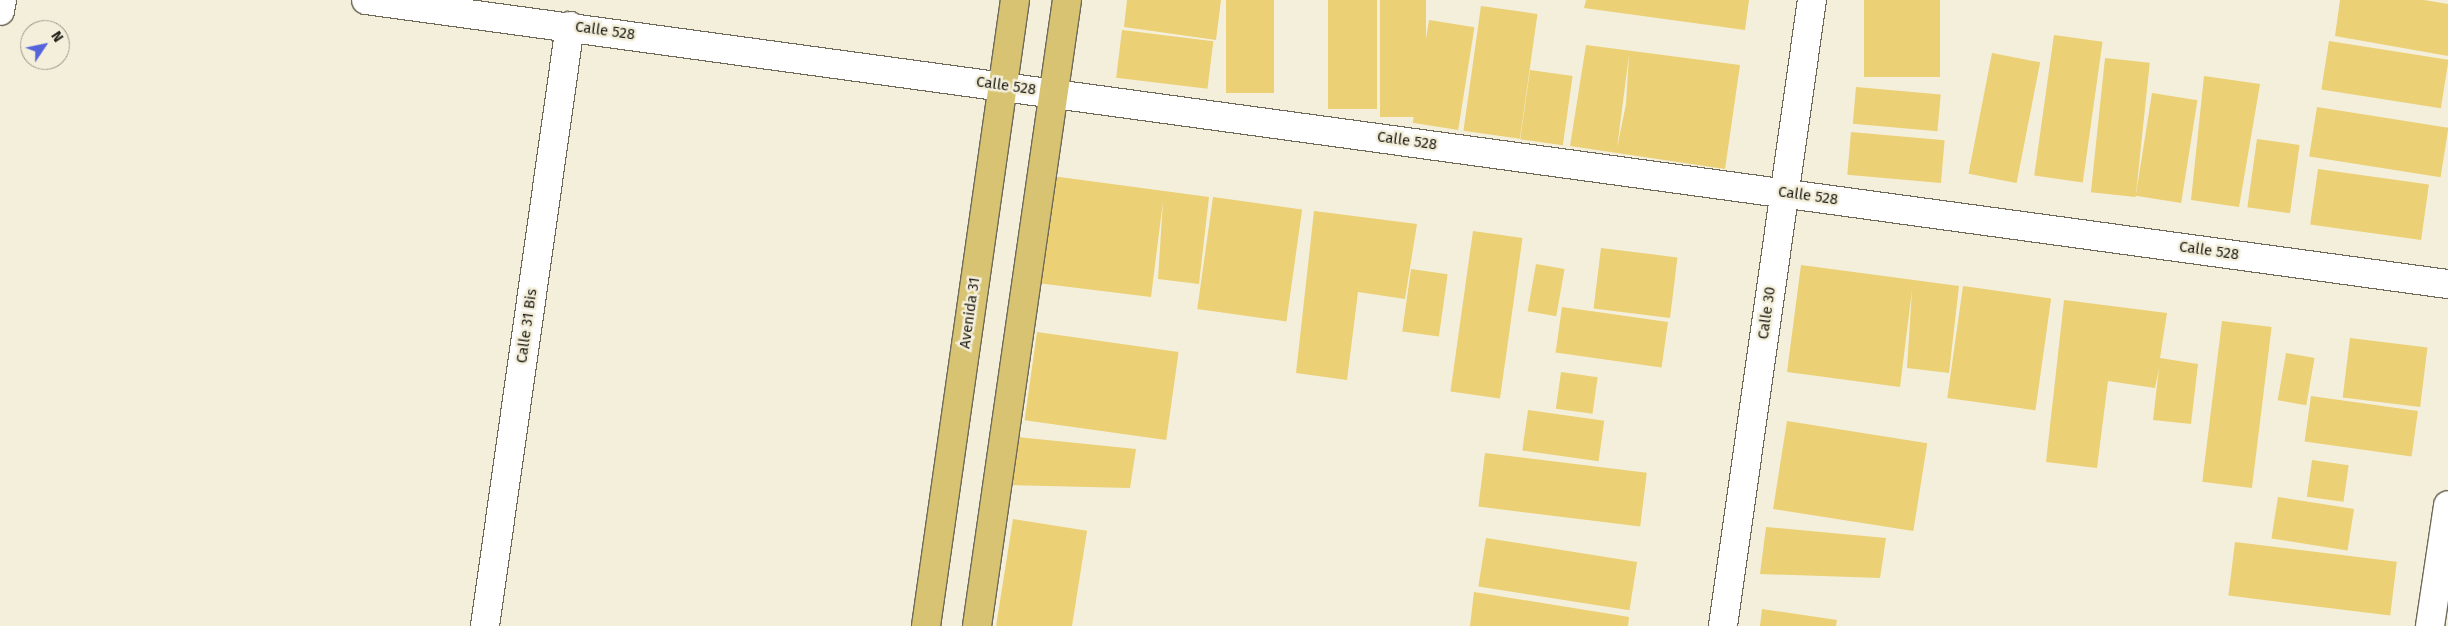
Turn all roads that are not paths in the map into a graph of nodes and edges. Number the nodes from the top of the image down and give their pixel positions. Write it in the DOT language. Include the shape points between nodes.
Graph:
graph roads {
  1 [pos="2,0"];
  2 [pos="366,0"];
  3 [pos="1015,0"];
  4 [pos="1067,0"];
  5 [pos="1812,0"];
  6 [pos="0,11"];
  7 [pos="570,26"];
  8 [pos="1003,86"];
  9 [pos="1053,93"];
  10 [pos="1785,193"];
  11 [pos="2448,284"];
  12 [pos="2448,505"];
  13 [pos="485,626"];
  14 [pos="926,626"];
  15 [pos="977,626"];
  16 [pos="1722,626"];
  17 [pos="2430,626"];
  1 -- 6 [label="street"];
  2 -- 7 [label="street, Calle 528"];
  3 -- 8 [label="main road, Avenida 31"];
  4 -- 9 [label="main road"];
  5 -- 10 [label="street, Calle 30"];
  7 -- 8 [label="street, Calle 528"];
  7 -- 13 [label="street, Calle 31 Bis"];
  8 -- 9 [label="street, Calle 528"];
  8 -- 14 [label="main road, Avenida 31"];
  9 -- 10 [label="street, Calle 528"];
  9 -- 15 [label="main road"];
  10 -- 11 [label="street, Calle 528"];
  10 -- 16 [label="street, Calle 30"];
  12 -- 17 [label="street"];
}
